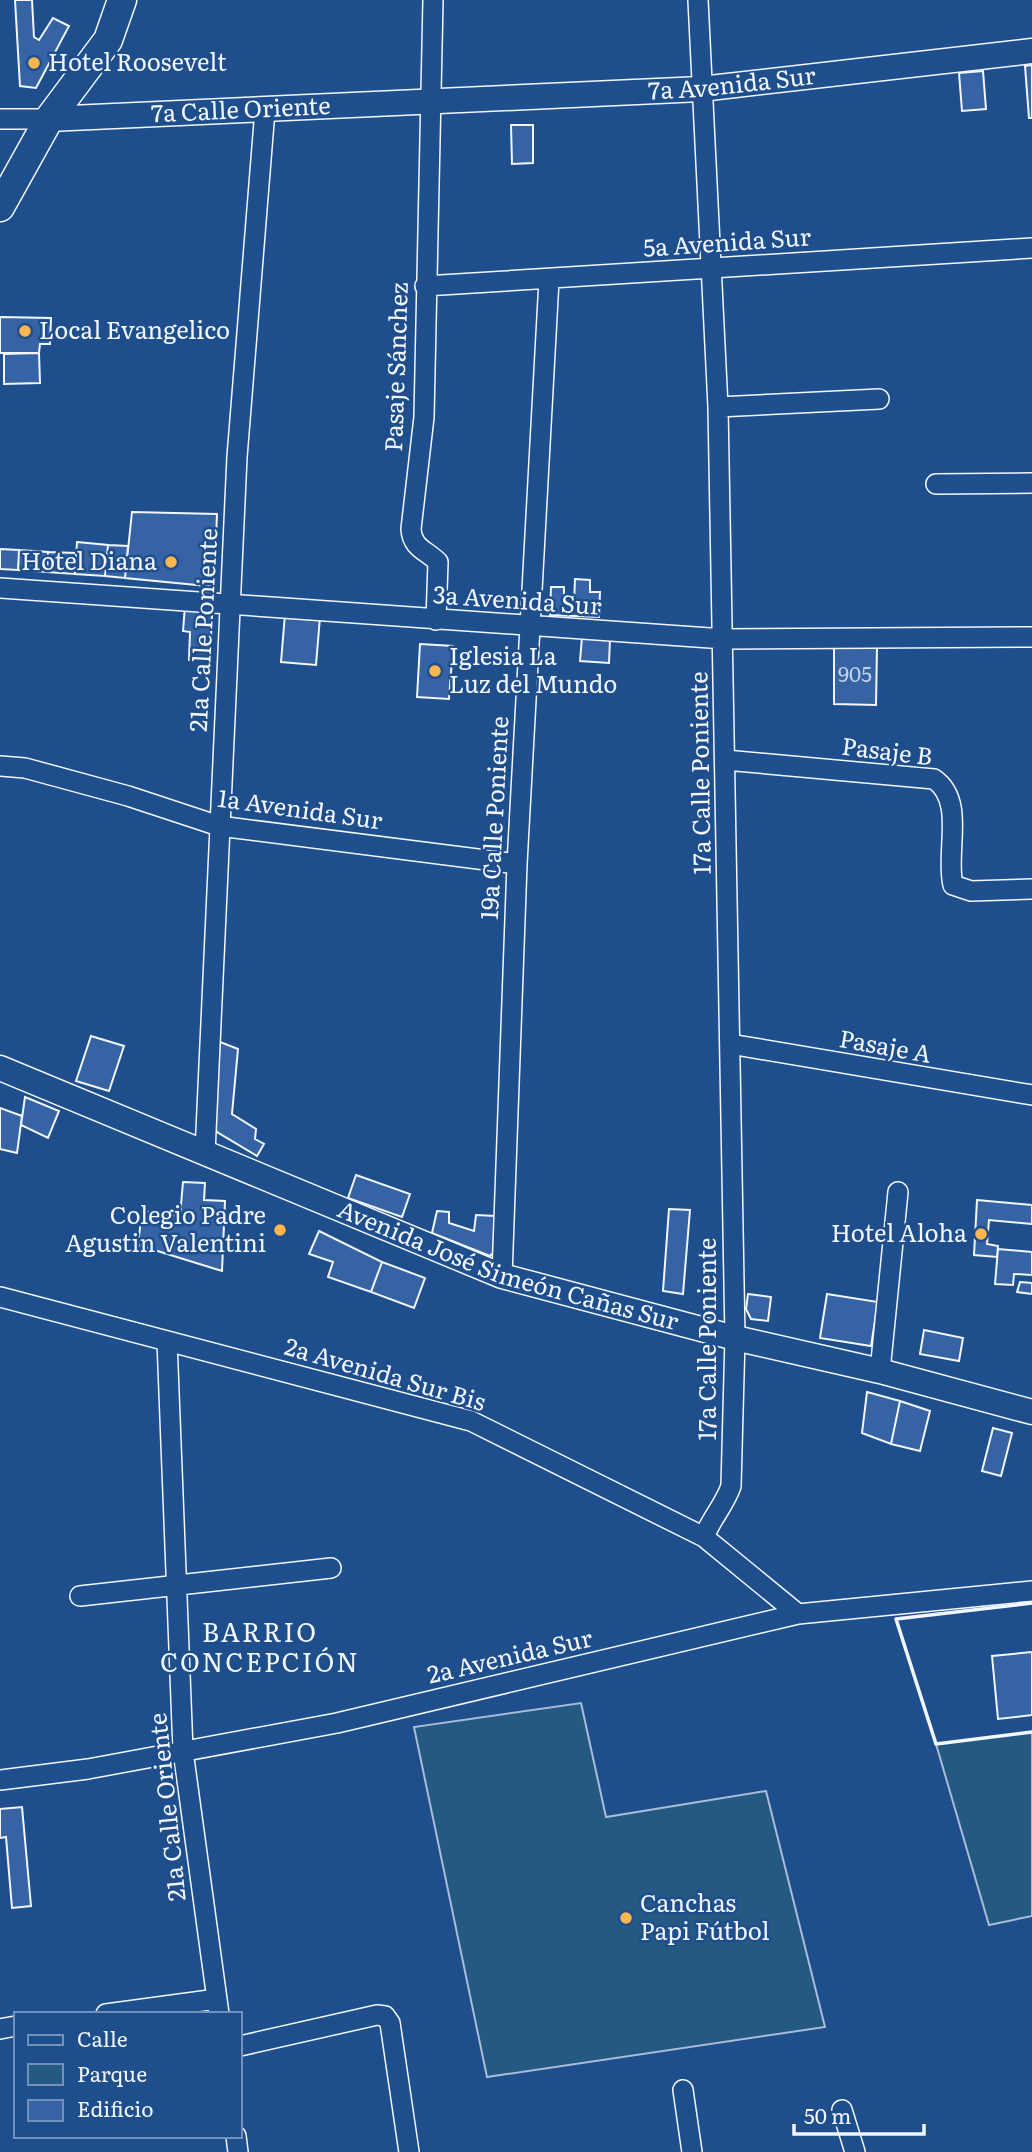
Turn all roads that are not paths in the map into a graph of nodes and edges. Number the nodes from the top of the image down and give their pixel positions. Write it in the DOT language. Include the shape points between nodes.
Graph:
graph roads {
  1 [pos="122,0"];
  2 [pos="433,0"];
  3 [pos="698,0"];
  4 [pos="1032,51"];
  5 [pos="701,89"];
  6 [pos="433,104"];
  7 [pos="265,110"];
  8 [pos="0,119"];
  9 [pos="49,119"];
  10 [pos="0,207"];
  11 [pos="1032,248"];
  12 [pos="711,268"];
  13 [pos="549,280"];
  14 [pos="425,286"];
  15 [pos="879,399"];
  16 [pos="718,407"];
  17 [pos="1032,483"];
  18 [pos="936,484"];
  19 [pos="0,588"];
  20 [pos="229,606"];
  21 [pos="436,620"];
  22 [pos="530,627"];
  23 [pos="1032,637"];
  24 [pos="724,639"];
  25 [pos="725,760"];
  26 [pos="0,766"];
  27 [pos="219,826"];
  28 [pos="517,864"];
  29 [pos="1032,889"];
  30 [pos="730,1044"];
  31 [pos="0,1068"];
  32 [pos="1032,1095"];
  33 [pos="205,1153"];
  34 [pos="898,1192"];
  35 [pos="502,1276"];
  36 [pos="0,1297"];
  37 [pos="735,1338"];
  38 [pos="167,1341"];
  39 [pos="880,1371"];
  40 [pos="1032,1412"];
  41 [pos="704,1537"];
  42 [pos="331,1568"];
  43 [pos="176,1586"];
  44 [pos="1032,1591"];
  45 [pos="80,1597"];
  46 [pos="798,1614"];
  47 [pos="183,1751"];
  48 [pos="0,1780"];
  49 [pos="218,2006"];
  50 [pos="134,2012"];
  51 [pos="242,2046"];
  52 [pos="683,2090"];
  53 [pos="842,2110"];
  54 [pos="408,2152"];
  55 [pos="691,2152"];
  56 [pos="855,2152"];
  1 -- 9 [label="highway" via="108,40"];
  2 -- 6 [label="street, Pasaje Sánchez"];
  3 -- 5 [label="street, 17a Calle Poniente"];
  4 -- 5 [label="main road, 7a Avenida Sur"];
  5 -- 6 [label="main road, 7a Avenida Sur"];
  5 -- 12 [label="street, 17a Calle Poniente"];
  6 -- 7 [label="main road, 7a Calle Oriente"];
  6 -- 14 [label="street, Pasaje Sánchez"];
  7 -- 9 [label="main road, 7a Calle Oriente"];
  7 -- 20 [label="street, 21a Calle Poniente"];
  8 -- 9 [label="street"];
  9 -- 10 [label="highway"];
  11 -- 12 [label="street, 5a Avenida Sur"];
  12 -- 13 [label="street, 5a Avenida Sur"];
  12 -- 16 [label="street, 17a Calle Poniente"];
  13 -- 14 [label="street, 5a Avenida Sur"];
  13 -- 22 [label="street, 19a Calle Poniente"];
  14 -- 21 [label="street, Pasaje Sánchez" via="424,417 411,529 417,547 438,562"];
  15 -- 16 [label="street"];
  16 -- 24 [label="street, 17a Calle Poniente"];
  17 -- 18 [label="street"];
  19 -- 20 [label="street, 3a Avenida Sur"];
  20 -- 21 [label="street, 3a Avenida Sur"];
  20 -- 27 [label="street, 21a Calle Poniente"];
  21 -- 22 [label="street, 3a Avenida Sur"];
  22 -- 24 [label="street, 3a Avenida Sur"];
  22 -- 28 [label="street, 19a Calle Poniente"];
  23 -- 24 [label="street, 3a Avenida Sur"];
  24 -- 25 [label="street, 17a Calle Poniente"];
  25 -- 29 [label="street, Pasaje B" via="934,779 946,788 953,806 949,868 953,886 971,891"];
  25 -- 30 [label="street, 17a Calle Poniente"];
  26 -- 27 [label="street, 1a Avenida Sur" via="38,771"];
  27 -- 28 [label="street, 1a Avenida Sur"];
  27 -- 33 [label="street, 21a Calle Poniente"];
  28 -- 35 [label="street, 19a Calle Poniente"];
  30 -- 32 [label="street, Pasaje A"];
  30 -- 37 [label="street, 17a Calle Poniente"];
  31 -- 33 [label="main road, Avenida José Simeón Cañas Sur"];
  33 -- 35 [label="main road, Avenida José Simeón Cañas Sur"];
  34 -- 39 [label="street"];
  35 -- 37 [label="main road, Avenida José Simeón Cañas Sur"];
  36 -- 38 [label="street, 2a Avenida Sur Bis"];
  37 -- 39 [label="main road, Avenida José Simeón Cañas Sur"];
  37 -- 41 [label="street, 17a Calle Poniente" via="731,1486"];
  38 -- 41 [label="street, 2a Avenida Sur Bis" via="471,1421"];
  38 -- 43 [label="street, 21a Calle Oriente"];
  39 -- 40 [label="main road, Avenida José Simeón Cañas Sur"];
  41 -- 46 [label="street, 2a Avenida Sur Bis"];
  42 -- 43 [label="street"];
  43 -- 45 [label="street"];
  43 -- 47 [label="street, 21a Calle Oriente"];
  44 -- 46 [label="street, 2a Avenida Sur"];
  46 -- 47 [label="street, 2a Avenida Sur" via="337,1723"];
  47 -- 48 [label="street, 2a Avenida Sur"];
  47 -- 49 [label="street, 21a Calle Oriente"];
  49 -- 50 [label="street"];
  51 -- 54 [label="street" via="385,2016 390,2023"];
  52 -- 55 [label="street"];
  53 -- 56 [label="street"];
}
